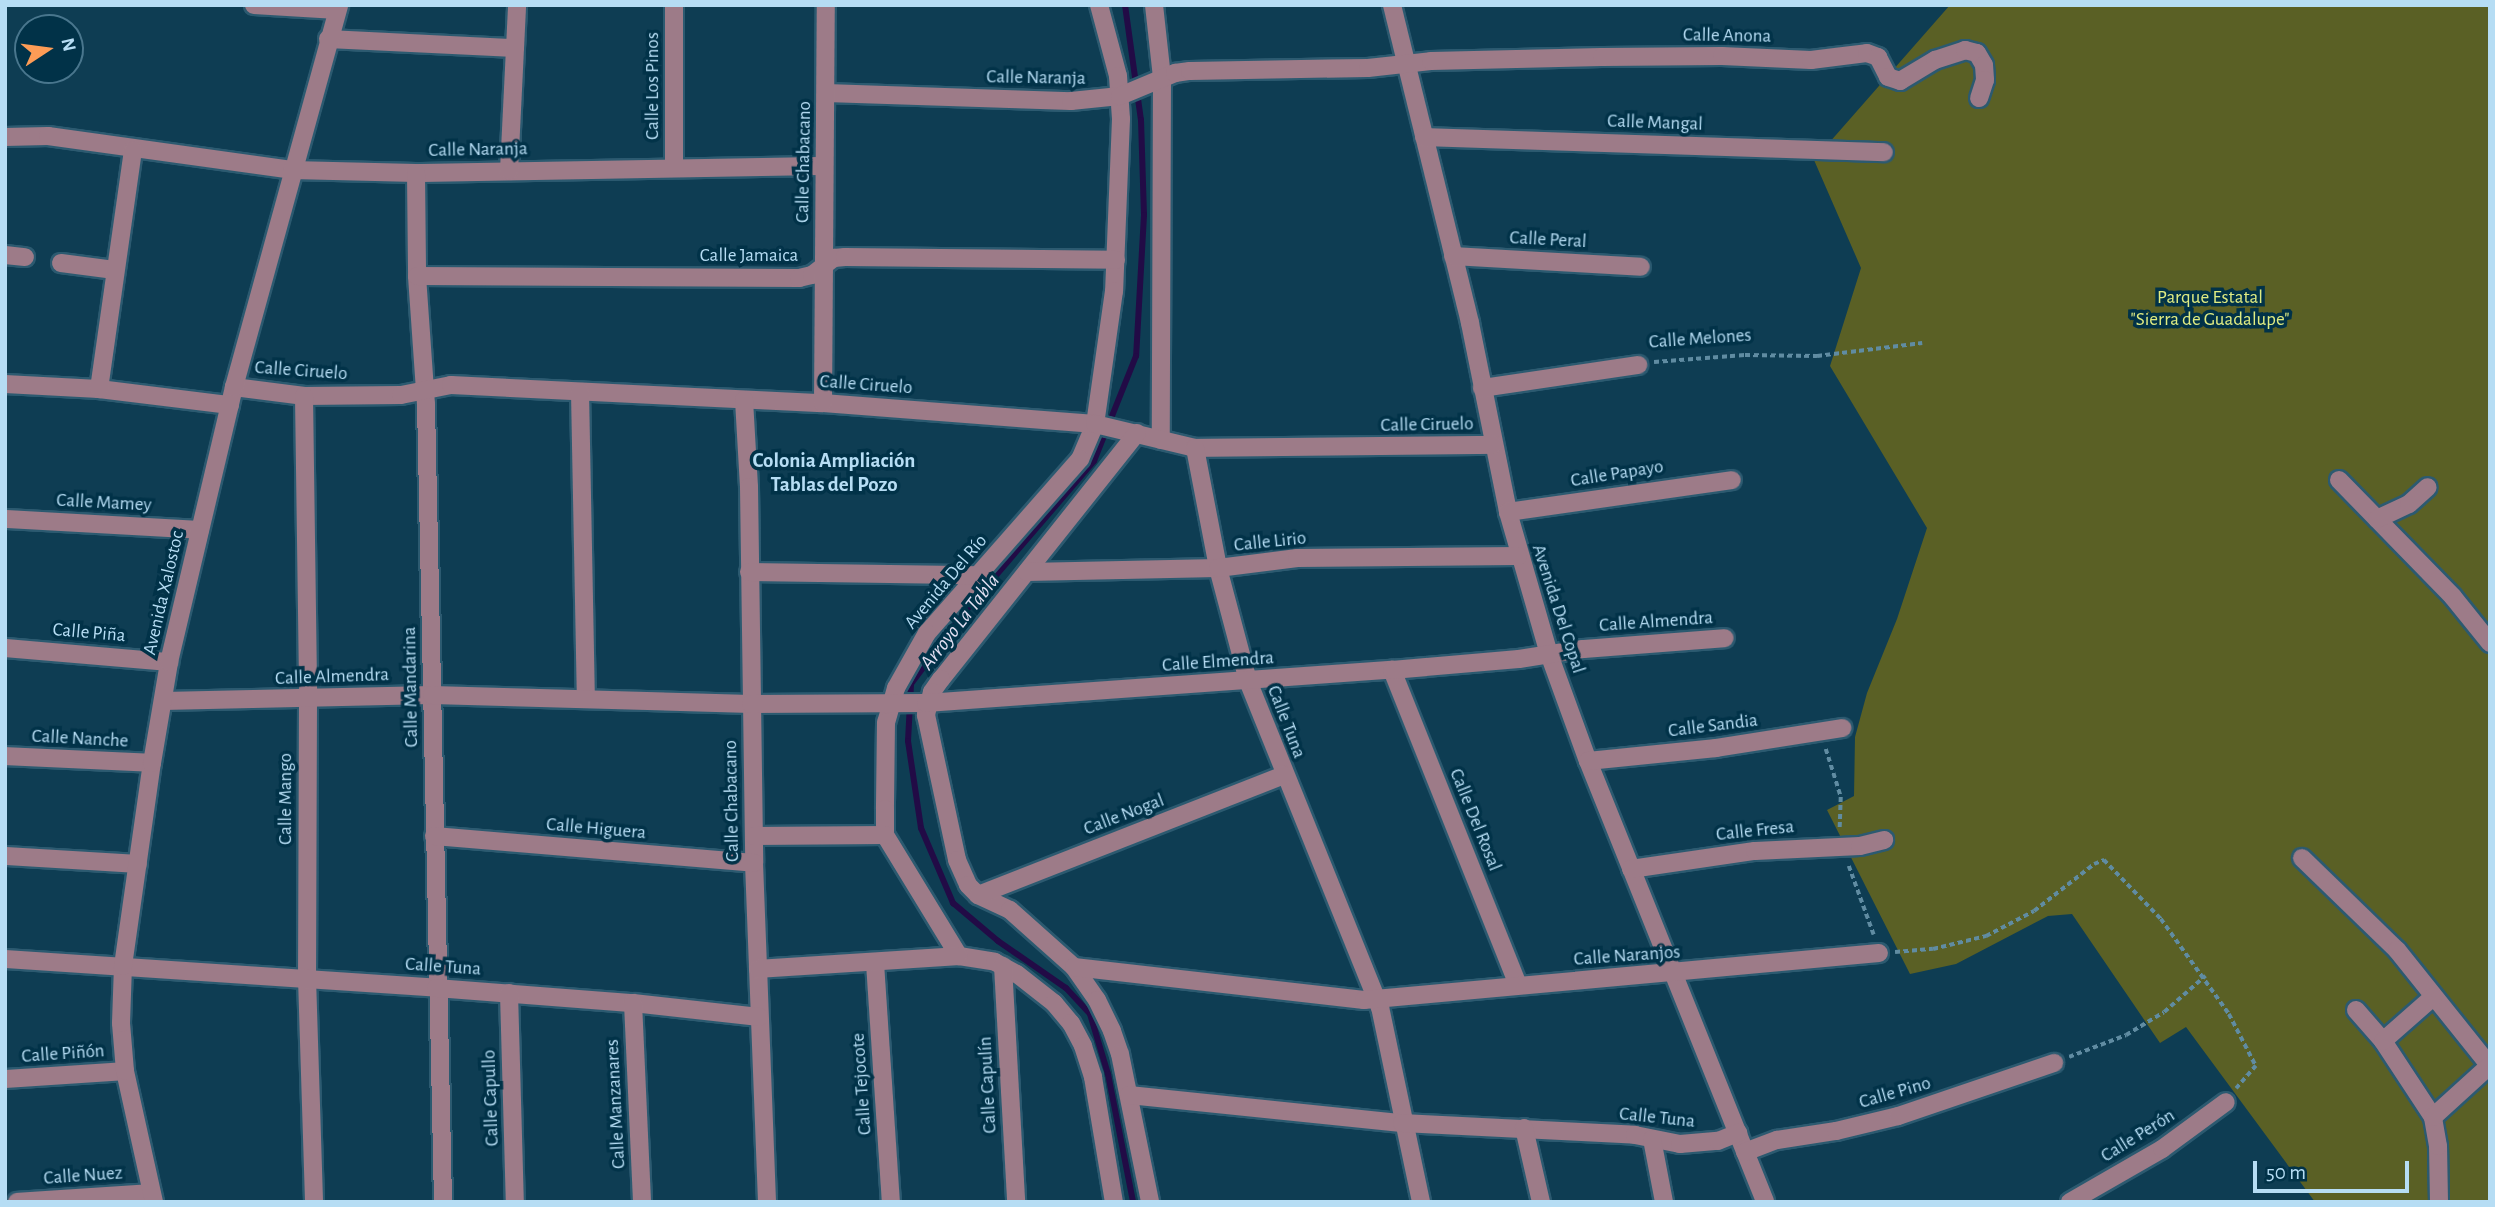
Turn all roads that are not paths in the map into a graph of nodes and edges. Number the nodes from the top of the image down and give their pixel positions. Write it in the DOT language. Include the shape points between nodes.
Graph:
graph roads {
  1 [pos="254,5"];
  2 [pos="517,5"];
  3 [pos="674,5"];
  4 [pos="826,5"];
  5 [pos="1100,5"];
  6 [pos="1154,5"];
  7 [pos="1392,5"];
  8 [pos="338,8"];
  9 [pos="328,38"];
  10 [pos="515,48"];
  11 [pos="1405,65"];
  12 [pos="1157,80"];
  13 [pos="826,93"];
  14 [pos="1125,94"];
  15 [pos="1979,98"];
  16 [pos="5,137"];
  17 [pos="1424,137"];
  18 [pos="133,150"];
  19 [pos="1884,152"];
  20 [pos="824,166"];
  21 [pos="674,167"];
  22 [pos="292,170"];
  23 [pos="509,171"];
  24 [pos="416,173"];
  25 [pos="5,255"];
  26 [pos="1453,256"];
  27 [pos="25,257"];
  28 [pos="1116,260"];
  29 [pos="61,263"];
  30 [pos="824,265"];
  31 [pos="1641,267"];
  32 [pos="115,270"];
  33 [pos="417,275"];
  34 [pos="1638,365"];
  35 [pos="5,384"];
  36 [pos="234,387"];
  37 [pos="1482,387"];
  38 [pos="424,388"];
  39 [pos="99,389"];
  40 [pos="580,393"];
  41 [pos="304,396"];
  42 [pos="744,400"];
  43 [pos="823,402"];
  44 [pos="230,405"];
  45 [pos="1105,426"];
  46 [pos="1137,433"];
  47 [pos="1161,440"];
  48 [pos="1493,445"];
  49 [pos="1195,448"];
  50 [pos="1732,480"];
  51 [pos="2339,480"];
  52 [pos="2428,487"];
  53 [pos="1507,512"];
  54 [pos="5,519"];
  55 [pos="2377,519"];
  56 [pos="200,530"];
  57 [pos="1518,556"];
  58 [pos="1218,568"];
  59 [pos="749,572"];
  60 [pos="1027,572"];
  61 [pos="977,576"];
  62 [pos="1725,638"];
  63 [pos="2490,643"];
  64 [pos="5,648"];
  65 [pos="1549,654"];
  66 [pos="169,662"];
  67 [pos="1392,670"];
  68 [pos="1248,681"];
  69 [pos="432,695"];
  70 [pos="586,697"];
  71 [pos="308,699"];
  72 [pos="163,701"];
  73 [pos="927,703"];
  74 [pos="751,704"];
  75 [pos="894,704"];
  76 [pos="1842,727"];
  77 [pos="5,756"];
  78 [pos="1588,761"];
  79 [pos="152,764"];
  80 [pos="1284,775"];
  81 [pos="885,835"];
  82 [pos="434,836"];
  83 [pos="754,836"];
  84 [pos="1884,840"];
  85 [pos="5,856"];
  86 [pos="2302,858"];
  87 [pos="754,863"];
  88 [pos="138,864"];
  89 [pos="1631,869"];
  90 [pos="978,895"];
  91 [pos="1879,954"];
  92 [pos="959,956"];
  93 [pos="5,959"];
  94 [pos="875,963"];
  95 [pos="124,966"];
  96 [pos="1003,966"];
  97 [pos="1074,967"];
  98 [pos="758,969"];
  99 [pos="1675,974"];
  100 [pos="307,978"];
  101 [pos="1518,985"];
  102 [pos="436,988"];
  103 [pos="509,993"];
  104 [pos="2433,997"];
  105 [pos="1377,999"];
  106 [pos="633,1003"];
  107 [pos="2356,1010"];
  108 [pos="759,1017"];
  109 [pos="2383,1041"];
  110 [pos="2054,1063"];
  111 [pos="2490,1066"];
  112 [pos="125,1071"];
  113 [pos="5,1079"];
  114 [pos="1129,1096"];
  115 [pos="2226,1102"];
  116 [pos="2433,1117"];
  117 [pos="1402,1123"];
  118 [pos="1524,1128"];
  119 [pos="1738,1133"];
  120 [pos="1652,1139"];
  121 [pos="1745,1152"];
  122 [pos="152,1197"];
  123 [pos="17,1202"];
  124 [pos="314,1202"];
  125 [pos="443,1202"];
  126 [pos="515,1202"];
  127 [pos="642,1202"];
  128 [pos="767,1202"];
  129 [pos="891,1202"];
  130 [pos="1016,1202"];
  131 [pos="1114,1202"];
  132 [pos="1150,1202"];
  133 [pos="1421,1202"];
  134 [pos="1541,1202"];
  135 [pos="1664,1202"];
  136 [pos="1765,1202"];
  137 [pos="2070,1202"];
  138 [pos="2438,1202"];
  1 -- 8 [label="street"];
  2 -- 10 [label="street"];
  3 -- 21 [label="street, Calle Los Pinos"];
  4 -- 13 [label="street, Calle Chabacano"];
  5 -- 14 [label="street, Avenida Del Río"];
  6 -- 12 [label="street"];
  7 -- 11 [label="street, Avenida Del Copal"];
  8 -- 9 [label="street, Avenida Xalostoc"];
  9 -- 10 [label="street"];
  9 -- 22 [label="street, Avenida Xalostoc"];
  10 -- 23 [label="street"];
  11 -- 12 [label="street" via="1190,71"];
  11 -- 15 [label="street, Calle Anona" via="1602,57 1811,60 1867,53 1878,57 1891,80 1900,81 1953,51 1972,50 1984,65"];
  11 -- 17 [label="street, Avenida Del Copal"];
  12 -- 14 [label="street"];
  12 -- 47 [label="street"];
  13 -- 14 [label="street, Calle Naranja" via="1071,101"];
  13 -- 20 [label="street, Calle Chabacano"];
  14 -- 28 [label="street, Avenida Del Río"];
  16 -- 18 [label="street, Calle Naranja" via="48,136"];
  17 -- 19 [label="street, Calle Mangal"];
  17 -- 26 [label="street, Avenida Del Copal"];
  18 -- 22 [label="street, Calle Naranja"];
  18 -- 32 [label="street"];
  20 -- 21 [label="street, Calle Naranja"];
  20 -- 30 [label="street, Calle Chabacano"];
  21 -- 23 [label="street, Calle Naranja"];
  22 -- 24 [label="street, Calle Naranja"];
  22 -- 36 [label="street, Avenida Xalostoc"];
  23 -- 24 [label="street, Calle Naranja"];
  24 -- 33 [label="street, Calle Mandarina"];
  25 -- 27 [label="street"];
  26 -- 31 [label="street, Calle Peral"];
  26 -- 37 [label="street, Avenida Del Copal"];
  28 -- 30 [label="street, Calle Jamaica" via="845,257"];
  28 -- 45 [label="street, Avenida Del Río"];
  29 -- 32 [label="street"];
  30 -- 33 [label="street, Calle Jamaica" via="799,278"];
  30 -- 43 [label="street, Calle Chabacano"];
  32 -- 39 [label="street"];
  33 -- 38 [label="street, Calle Mandarina"];
  34 -- 37 [label="street, Calle Melones"];
  35 -- 39 [label="street"];
  36 -- 41 [label="street, Calle Ciruelo"];
  36 -- 44 [label="street, Avenida Xalostoc"];
  37 -- 48 [label="street, Avenida Del Copal"];
  38 -- 40 [label="street, Calle Ciruelo" via="451,384"];
  38 -- 41 [label="street, Calle Ciruelo" via="401,395"];
  38 -- 69 [label="street, Calle Mandarina"];
  39 -- 44 [label="street"];
  40 -- 42 [label="street, Calle Ciruelo"];
  40 -- 70 [label="street"];
  41 -- 71 [label="street, Calle Mango"];
  42 -- 43 [label="street, Calle Ciruelo"];
  42 -- 59 [label="street, Calle Chabacano"];
  43 -- 45 [label="street, Calle Ciruelo"];
  44 -- 56 [label="street, Avenida Xalostoc"];
  45 -- 46 [label="street, Calle Ciruelo"];
  45 -- 61 [label="street, Avenida Del Río"];
  46 -- 47 [label="street, Calle Ciruelo"];
  46 -- 60 [label="street"];
  47 -- 49 [label="street, Calle Ciruelo"];
  48 -- 49 [label="street, Calle Ciruelo"];
  48 -- 53 [label="street, Avenida Del Copal"];
  49 -- 58 [label="street, Calle Tuna"];
  50 -- 53 [label="street, Calle Papayo"];
  51 -- 55 [label="street"];
  52 -- 55 [label="street" via="2409,504"];
  53 -- 57 [label="street, Avenida Del Copal"];
  54 -- 56 [label="street, Calle Mamey"];
  55 -- 63 [label="street" via="2454,597"];
  56 -- 66 [label="street, Avenida Xalostoc"];
  57 -- 58 [label="street, Calle Lirio" via="1297,558"];
  57 -- 65 [label="street, Avenida Del Copal"];
  58 -- 60 [label="street, Calle Lirio"];
  58 -- 68 [label="street, Calle Tuna"];
  59 -- 61 [label="street"];
  59 -- 74 [label="street, Calle Chabacano"];
  60 -- 73 [label="street"];
  61 -- 75 [label="street, Avenida Del Río" via="927,634"];
  62 -- 65 [label="street, Calle Almendra"];
  64 -- 66 [label="street, Calle Piña"];
  65 -- 67 [label="street, Calle Elmendra"];
  65 -- 78 [label="street, Avenida Del Copal"];
  66 -- 72 [label="street, Avenida Xalostoc"];
  67 -- 68 [label="street, Calle Elmendra"];
  67 -- 101 [label="street, Calle Del Rosal"];
  68 -- 73 [label="street, Calle Elmendra"];
  68 -- 80 [label="street, Calle Tuna"];
  69 -- 70 [label="street, Calle Almendra"];
  69 -- 71 [label="street, Calle Almendra"];
  69 -- 82 [label="street, Calle Mandarina"];
  70 -- 74 [label="street, Calle Almendra"];
  71 -- 72 [label="street, Calle Almendra"];
  71 -- 100 [label="street, Calle Mango"];
  72 -- 79 [label="street, Avenida Xalostoc"];
  73 -- 75 [label="street, Calle Elmendra"];
  73 -- 90 [label="street" via="927,727 957,860"];
  74 -- 75 [label="street, Calle Almendra"];
  74 -- 83 [label="street, Calle Chabacano"];
  75 -- 81 [label="street, Avenida Del Río" via="886,722"];
  76 -- 78 [label="street, Calle Sandia" via="1716,748"];
  77 -- 79 [label="street, Calle Nanche"];
  78 -- 89 [label="street, Avenida Del Copal"];
  79 -- 88 [label="street, Avenida Xalostoc"];
  80 -- 90 [label="street, Calle Nogal"];
  80 -- 105 [label="street, Calle Tuna"];
  81 -- 83 [label="street"];
  81 -- 92 [label="street"];
  82 -- 87 [label="street, Calle Higuera"];
  82 -- 102 [label="street, Calle Mandarina"];
  83 -- 87 [label="street, Calle Chabacano"];
  84 -- 89 [label="street, Calle Fresa" via="1755,850"];
  85 -- 88 [label="street"];
  86 -- 104 [label="street" via="2397,950"];
  87 -- 98 [label="street, Calle Chabacano"];
  88 -- 95 [label="street, Avenida Xalostoc"];
  89 -- 99 [label="street, Avenida Del Copal"];
  90 -- 97 [label="street" via="1010,910"];
  91 -- 99 [label="street, Calle Naranjos"];
  92 -- 94 [label="street"];
  92 -- 96 [label="street" via="980,957"];
  93 -- 95 [label="street"];
  94 -- 98 [label="street"];
  94 -- 129 [label="street, Calle Tejocote"];
  95 -- 100 [label="street, Calle Tuna"];
  95 -- 112 [label="street, Avenida Xalostoc" via="121,1023"];
  96 -- 130 [label="street, Calle Capulín"];
  96 -- 131 [label="street" via="1054,1003 1083,1046 1093,1077"];
  97 -- 105 [label="street" via="1352,1000"];
  97 -- 114 [label="street" via="1112,1031"];
  98 -- 108 [label="street, Calle Chabacano"];
  99 -- 101 [label="street, Calle Naranjos"];
  99 -- 119 [label="street, Avenida Del Copal"];
  100 -- 102 [label="street, Calle Tuna"];
  100 -- 124 [label="street, Calle Mango"];
  101 -- 105 [label="street, Calle Naranjos"];
  102 -- 103 [label="street, Calle Tuna"];
  102 -- 125 [label="street, Calle Mandarina"];
  103 -- 106 [label="street, Calle Tuna"];
  103 -- 126 [label="street, Calle Capullo"];
  104 -- 109 [label="street"];
  104 -- 111 [label="street"];
  105 -- 117 [label="street, Calle Tuna"];
  106 -- 108 [label="street, Calle Tuna"];
  106 -- 127 [label="street, Calle Manzanares"];
  107 -- 109 [label="street"];
  108 -- 128 [label="street, Calle Chabacano"];
  109 -- 116 [label="street"];
  110 -- 121 [label="street, Calle Pino" via="1898,1116 1836,1132 1777,1140"];
  111 -- 116 [label="street"];
  112 -- 113 [label="street, Calle Piñón"];
  112 -- 122 [label="street, Avenida Xalostoc"];
  114 -- 117 [label="street, Calle Tuna"];
  114 -- 132 [label="street"];
  115 -- 137 [label="street, Calle Perón" via="2162,1149"];
  116 -- 138 [label="street"];
  117 -- 118 [label="street, Calle Tuna"];
  117 -- 133 [label="street, Calle Tuna"];
  118 -- 120 [label="street, Calle Tuna"];
  118 -- 134 [label="street"];
  119 -- 120 [label="street, Calle Tuna" via="1700,1144"];
  119 -- 121 [label="street, Avenida Del Copal"];
  120 -- 135 [label="street"];
  121 -- 136 [label="street, Avenida Del Copal"];
  122 -- 123 [label="street, Calle Nuez"];
}
